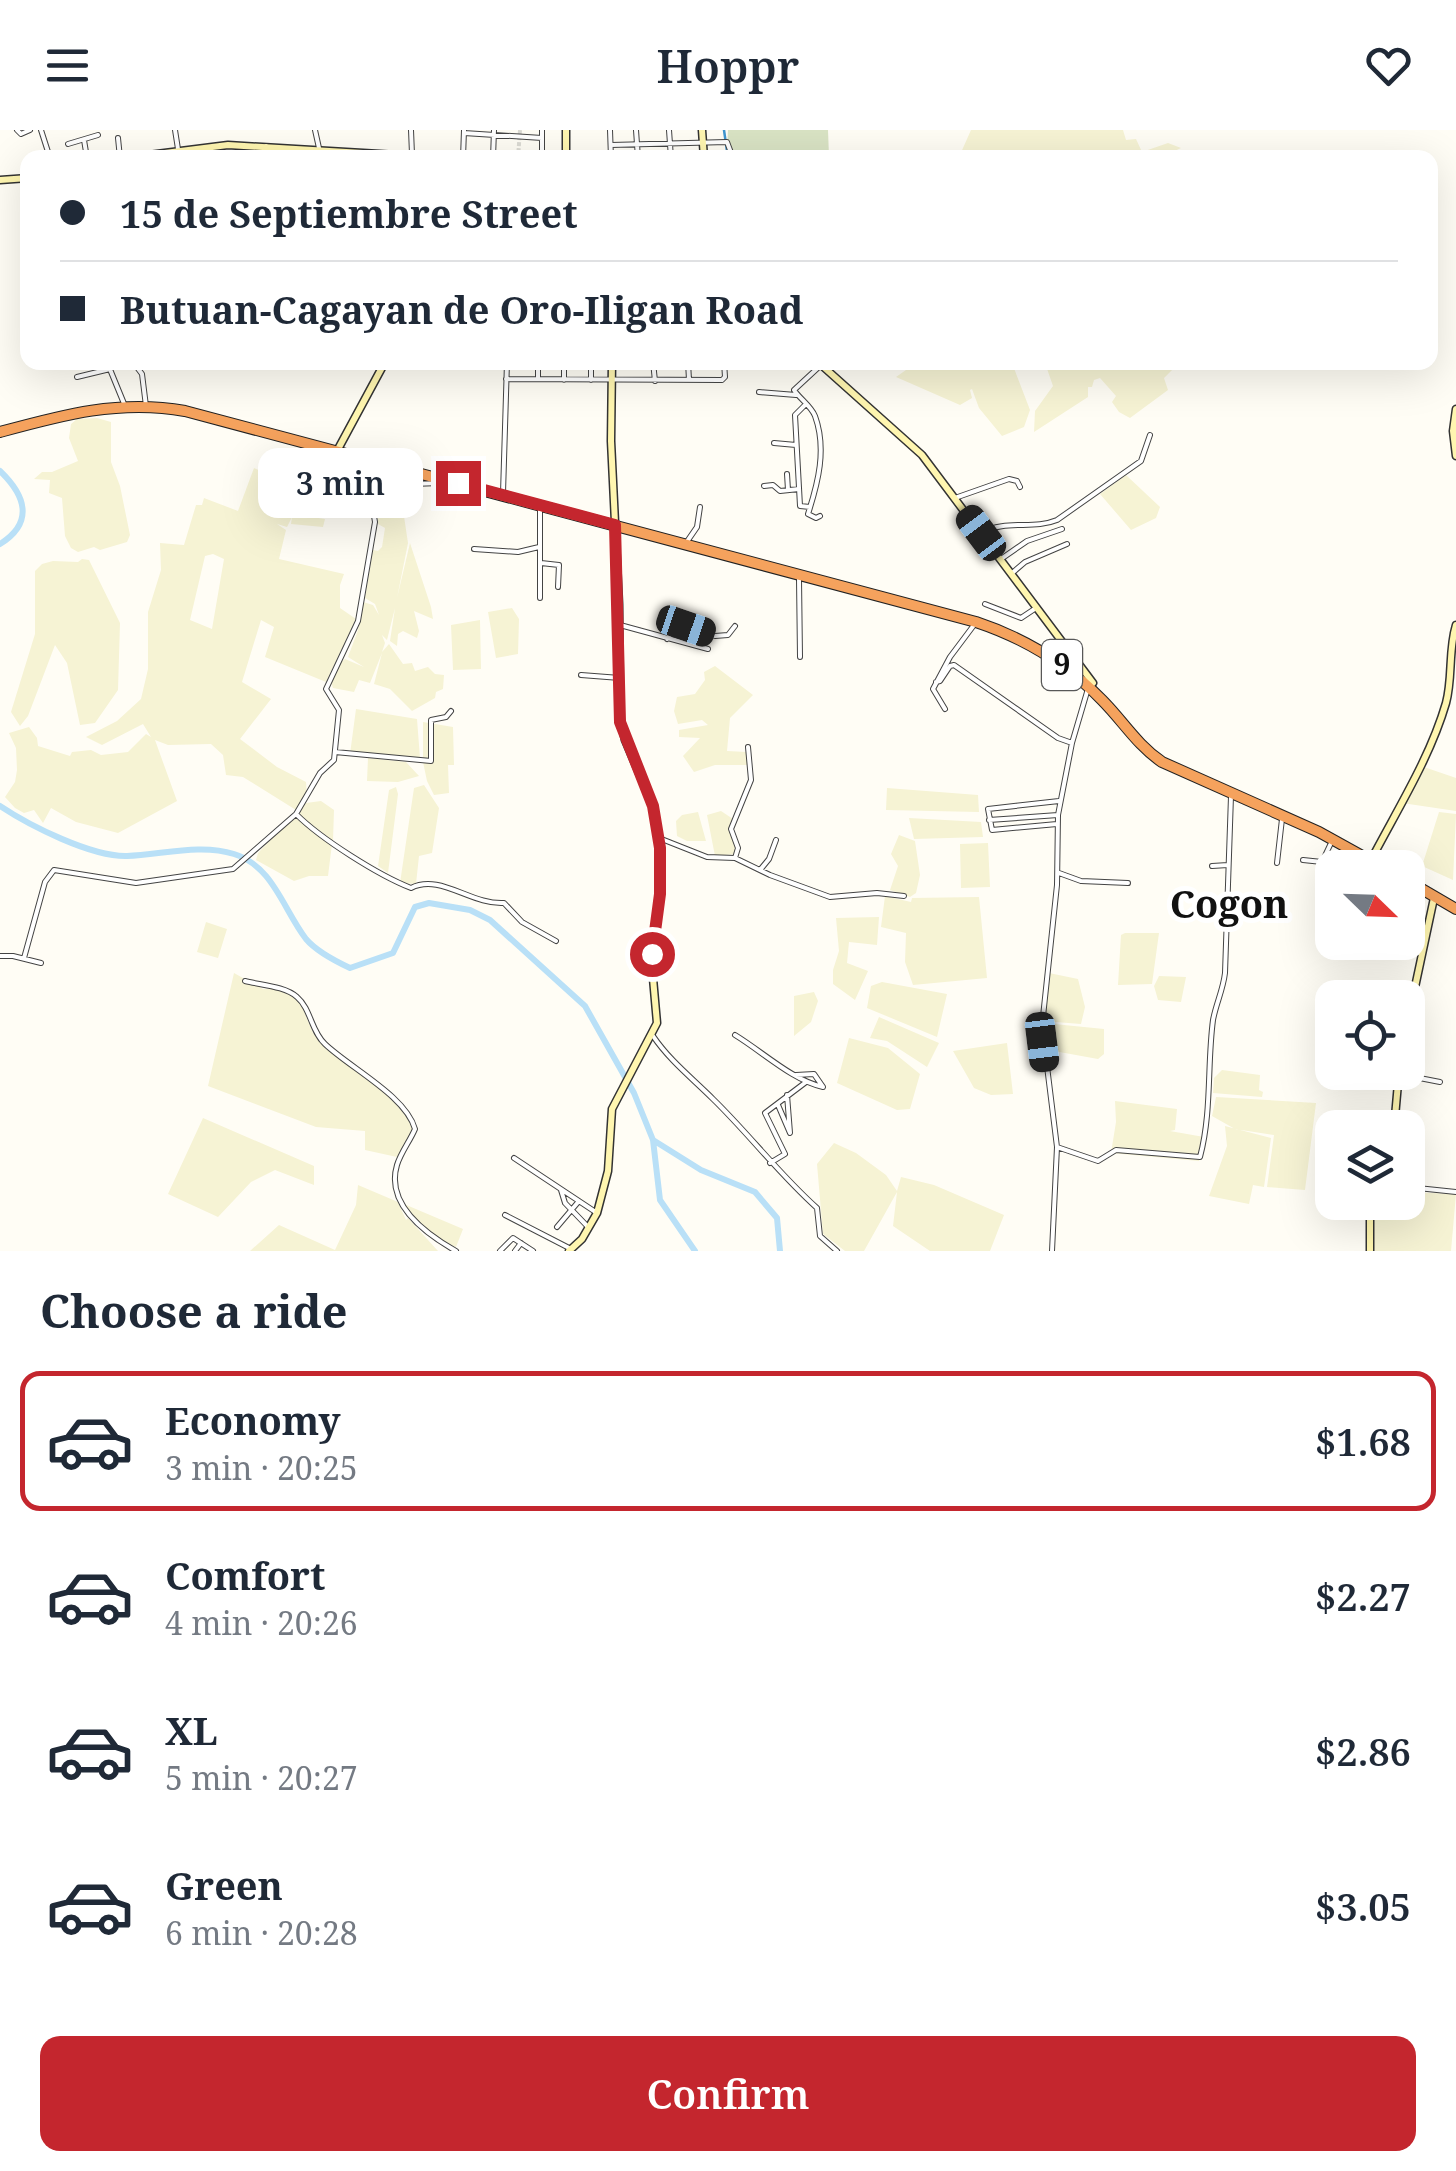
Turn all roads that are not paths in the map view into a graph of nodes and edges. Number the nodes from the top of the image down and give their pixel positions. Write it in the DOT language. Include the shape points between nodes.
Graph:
graph roads {
  1 [pos="17,130"];
  2 [pos="30,130"];
  3 [pos="175,130"];
  4 [pos="315,130"];
  5 [pos="542,130"];
  6 [pos="610,130"];
  7 [pos="636,130"];
  8 [pos="669,130"];
  9 [pos="702,130"];
  10 [pos="464,132"];
  11 [pos="494,132"];
  12 [pos="98,135"];
  13 [pos="118,138"];
  14 [pos="542,138"];
  15 [pos="84,140"];
  16 [pos="670,142"];
  17 [pos="703,142"];
  18 [pos="68,144"];
  19 [pos="638,144"];
  20 [pos="610,145"];
  21 [pos="266,146"];
  22 [pos="319,148"];
  23 [pos="178,149"];
  24 [pos="86,150"];
  25 [pos="120,150"];
  26 [pos="172,150"];
  27 [pos="266,150"];
  28 [pos="340,150"];
  29 [pos="542,150"];
  30 [pos="610,150"];
  31 [pos="638,150"];
  32 [pos="670,150"];
  33 [pos="704,150"];
  34 [pos="728,150"];
  35 [pos="97,370"];
  36 [pos="111,370"];
  37 [pos="139,370"];
  38 [pos="381,370"];
  39 [pos="507,370"];
  40 [pos="538,370"];
  41 [pos="564,370"];
  42 [pos="591,370"];
  43 [pos="612,370"];
  44 [pos="654,370"];
  45 [pos="688,370"];
  46 [pos="725,370"];
  47 [pos="813,370"];
  48 [pos="826,370"];
  49 [pos="76,377"];
  50 [pos="506,379"];
  51 [pos="538,380"];
  52 [pos="564,380"];
  53 [pos="591,380"];
  54 [pos="655,380"];
  55 [pos="689,380"];
  56 [pos="612,381"];
  57 [pos="759,392"];
  58 [pos="796,395"];
  59 [pos="806,404"];
  60 [pos="125,406"];
  61 [pos="146,406"];
  62 [pos="1456,409"];
  63 [pos="0,432"];
  64 [pos="1150,435"];
  65 [pos="774,443"];
  66 [pos="796,445"];
  67 [pos="337,451"];
  68 [pos="1456,456"];
  69 [pos="788,474"];
  70 [pos="442,479"];
  71 [pos="764,486"];
  72 [pos="1020,487"];
  73 [pos="798,489"];
  74 [pos="788,490"];
  75 [pos="503,496"];
  76 [pos="955,498"];
  77 [pos="541,506"];
  78 [pos="700,507"];
  79 [pos="810,507"];
  80 [pos="820,516"];
  81 [pos="615,525"];
  82 [pos="1062,529"];
  83 [pos="981,533"];
  84 [pos="686,544"];
  85 [pos="1067,544"];
  86 [pos="539,547"];
  87 [pos="474,550"];
  88 [pos="1000,559"];
  89 [pos="539,563"];
  90 [pos="799,574"];
  91 [pos="1011,574"];
  92 [pos="558,587"];
  93 [pos="540,598"];
  94 [pos="985,604"];
  95 [pos="1036,608"];
  96 [pos="669,610"];
  97 [pos="677,622"];
  98 [pos="976,622"];
  99 [pos="620,625"];
  100 [pos="1456,625"];
  101 [pos="736,626"];
  102 [pos="667,639"];
  103 [pos="708,648"];
  104 [pos="800,657"];
  105 [pos="1452,668"];
  106 [pos="581,675"];
  107 [pos="620,678"];
  108 [pos="936,682"];
  109 [pos="1089,687"];
  110 [pos="945,709"];
  111 [pos="451,710"];
  112 [pos="1072,743"];
  113 [pos="748,747"];
  114 [pos="334,752"];
  115 [pos="1231,791"];
  116 [pos="1061,800"];
  117 [pos="296,814"];
  118 [pos="1058,815"];
  119 [pos="1282,815"];
  120 [pos="990,820"];
  121 [pos="1058,824"];
  122 [pos="658,838"];
  123 [pos="1333,839"];
  124 [pos="776,840"];
  125 [pos="1352,850"];
  126 [pos="1385,850"];
  127 [pos="735,858"];
  128 [pos="1303,860"];
  129 [pos="1278,863"];
  130 [pos="1228,865"];
  131 [pos="1212,866"];
  132 [pos="760,870"];
  133 [pos="1057,873"];
  134 [pos="1128,883"];
  135 [pos="1425,891"];
  136 [pos="904,896"];
  137 [pos="1434,897"];
  138 [pos="1213,901"];
  139 [pos="1226,901"];
  140 [pos="1456,909"];
  141 [pos="1425,931"];
  142 [pos="556,942"];
  143 [pos="0,956"];
  144 [pos="24,958"];
  145 [pos="41,963"];
  146 [pos="245,981"];
  147 [pos="735,1035"];
  148 [pos="653,1036"];
  149 [pos="796,1075"];
  150 [pos="1425,1079"];
  151 [pos="806,1082"];
  152 [pos="1440,1082"];
  153 [pos="787,1094"];
  154 [pos="778,1104"];
  155 [pos="1057,1148"];
  156 [pos="514,1158"];
  157 [pos="770,1164"];
  158 [pos="615,1177"];
  159 [pos="606,1182"];
  160 [pos="1425,1189"];
  161 [pos="561,1190"];
  162 [pos="1456,1192"];
  163 [pos="579,1201"];
  164 [pos="572,1210"];
  165 [pos="597,1213"];
  166 [pos="506,1216"];
  167 [pos="1370,1220"];
  168 [pos="557,1227"];
  169 [pos="589,1228"];
  170 [pos="521,1243"];
  171 [pos="531,1250"];
  172 [pos="570,1250"];
  173 [pos="456,1251"];
  174 [pos="500,1251"];
  175 [pos="515,1251"];
  176 [pos="837,1251"];
  177 [pos="1052,1251"];
  178 [pos="1370,1251"];
  1 -- 2 [label="street"];
  3 -- 23 [label="street"];
  4 -- 22 [label="street"];
  5 -- 14 [label="street"];
  6 -- 20 [label="street"];
  7 -- 19 [label="street"];
  8 -- 16 [label="street"];
  9 -- 17 [label="street"];
  10 -- 11 [label="street"];
  11 -- 14 [label="street"];
  12 -- 15 [label="street"];
  13 -- 25 [label="street"];
  14 -- 29 [label="street"];
  15 -- 18 [label="street"];
  15 -- 24 [label="street"];
  16 -- 17 [label="street"];
  16 -- 19 [label="street"];
  16 -- 32 [label="street"];
  17 -- 33 [label="street"];
  17 -- 34 [label="street" via="724,142"];
  19 -- 20 [label="street"];
  19 -- 31 [label="street"];
  20 -- 30 [label="street"];
  21 -- 22 [label="street"];
  21 -- 23 [label="street"];
  21 -- 27 [label="street"];
  22 -- 28 [label="street"];
  23 -- 26 [label="street"];
  35 -- 49 [label="street"];
  36 -- 60 [label="street"];
  37 -- 61 [label="street"];
  38 -- 67 [label="street"];
  39 -- 50 [label="street"];
  40 -- 51 [label="street"];
  41 -- 52 [label="street"];
  42 -- 53 [label="street"];
  43 -- 56 [label="street"];
  44 -- 54 [label="street"];
  45 -- 55 [label="street"];
  46 -- 55 [label="street" via="722,380"];
  47 -- 58 [label="street"];
  48 -- 76 [label="street" via="914,447"];
  50 -- 51 [label="street"];
  50 -- 75 [label="street"];
  51 -- 52 [label="street"];
  52 -- 53 [label="street"];
  53 -- 56 [label="street"];
  54 -- 55 [label="street"];
  54 -- 56 [label="street"];
  56 -- 81 [label="street"];
  57 -- 58 [label="street"];
  58 -- 59 [label="street"];
  59 -- 66 [label="street" via="795,414"];
  59 -- 79 [label="street" via="814,414 820,455"];
  60 -- 61 [label="highway, 9"];
  60 -- 63 [label="highway, 9" via="90,408"];
  61 -- 67 [label="highway, 9"];
  62 -- 68 [label="street"];
  64 -- 83 [label="street" via="1141,461 1057,520"];
  65 -- 66 [label="street"];
  66 -- 73 [label="street"];
  67 -- 70 [label="highway, 9"];
  69 -- 74 [label="street"];
  70 -- 75 [label="highway, 9"];
  70 -- 114 [label="street" via="362,486 375,522 358,621 326,688 339,713"];
  71 -- 74 [label="street"];
  72 -- 76 [label="street" via="1008,479"];
  73 -- 74 [label="street"];
  73 -- 79 [label="street" via="800,506"];
  75 -- 77 [label="highway, 9"];
  76 -- 83 [label="street"];
  77 -- 81 [label="highway, 9"];
  77 -- 86 [label="street"];
  78 -- 84 [label="street"];
  79 -- 80 [label="street" via="808,514"];
  81 -- 84 [label="highway, 9"];
  81 -- 99 [label="street"];
  82 -- 88 [label="street"];
  83 -- 88 [label="street"];
  84 -- 90 [label="highway, 9"];
  85 -- 91 [label="street"];
  86 -- 87 [label="street"];
  86 -- 89 [label="street"];
  88 -- 91 [label="street"];
  89 -- 92 [label="street" via="558,565"];
  89 -- 93 [label="street"];
  90 -- 98 [label="highway, 9"];
  90 -- 104 [label="street"];
  91 -- 95 [label="street"];
  94 -- 95 [label="street" via="1020,618"];
  95 -- 109 [label="street" via="1093,683"];
  96 -- 97 [label="street"];
  97 -- 101 [label="street" via="718,636"];
  97 -- 102 [label="street"];
  98 -- 108 [label="street"];
  98 -- 109 [label="highway, 9" via="1035,648"];
  99 -- 102 [label="street"];
  99 -- 107 [label="street"];
  100 -- 105 [label="street"];
  102 -- 103 [label="street"];
  105 -- 126 [label="street" via="1434,736"];
  106 -- 107 [label="street"];
  107 -- 122 [label="street" via="621,728 653,806"];
  108 -- 110 [label="street" via="933,689"];
  108 -- 112 [label="street" via="954,665"];
  109 -- 112 [label="street"];
  109 -- 115 [label="highway, 9" via="1155,757"];
  111 -- 114 [label="street" via="430,720 431,761"];
  112 -- 116 [label="street"];
  113 -- 127 [label="street" via="751,780 731,826"];
  114 -- 117 [label="street"];
  115 -- 119 [label="highway, 9"];
  115 -- 130 [label="street"];
  116 -- 118 [label="street"];
  116 -- 120 [label="street" via="989,806"];
  117 -- 142 [label="street" via="391,879 411,888 439,883 487,904 504,903"];
  117 -- 144 [label="street" via="223,873 136,883 54,870"];
  118 -- 120 [label="street"];
  118 -- 121 [label="street"];
  119 -- 123 [label="highway, 9"];
  119 -- 129 [label="street"];
  120 -- 121 [label="street" via="992,830"];
  121 -- 133 [label="street"];
  122 -- 127 [label="street" via="707,858"];
  122 -- 148 [label="street"];
  123 -- 125 [label="highway, 9"];
  123 -- 128 [label="street" via="1322,862"];
  124 -- 132 [label="street"];
  127 -- 132 [label="street"];
  130 -- 131 [label="street"];
  130 -- 139 [label="street"];
  132 -- 136 [label="street" via="834,898"];
  133 -- 134 [label="street"];
  133 -- 155 [label="street" via="1042,1026"];
  135 -- 137 [label="highway"];
  137 -- 140 [label="highway"];
  137 -- 141 [label="street"];
  138 -- 139 [label="street"];
  139 -- 155 [label="street" via="1223,992 1213,1019 1200,1156 1116,1150 1098,1161"];
  143 -- 144 [label="street"];
  144 -- 145 [label="street"];
  146 -- 173 [label="street" via="298,998 321,1040 411,1119 416,1130 397,1164 396,1194 411,1217"];
  147 -- 149 [label="street"];
  148 -- 157 [label="street"];
  148 -- 159 [label="street" via="611,1114"];
  149 -- 151 [label="street"];
  149 -- 151 [label="street" via="814,1074 824,1086"];
  150 -- 152 [label="street"];
  151 -- 153 [label="street"];
  153 -- 154 [label="street"];
  153 -- 154 [label="street" via="790,1133"];
  154 -- 157 [label="street" via="764,1116 785,1154"];
  155 -- 177 [label="street"];
  156 -- 161 [label="street"];
  157 -- 176 [label="street" via="817,1208 820,1236"];
  158 -- 159 [label="street"];
  159 -- 165 [label="street"];
  160 -- 162 [label="street"];
  161 -- 163 [label="street"];
  161 -- 164 [label="street"];
  163 -- 164 [label="street"];
  163 -- 165 [label="street"];
  164 -- 168 [label="street"];
  164 -- 169 [label="street"];
  165 -- 169 [label="street"];
  166 -- 172 [label="street"];
  167 -- 178 [label="street"];
  169 -- 172 [label="street"];
  170 -- 171 [label="street"];
  170 -- 174 [label="street" via="510,1238"];
  170 -- 175 [label="street"];
}
